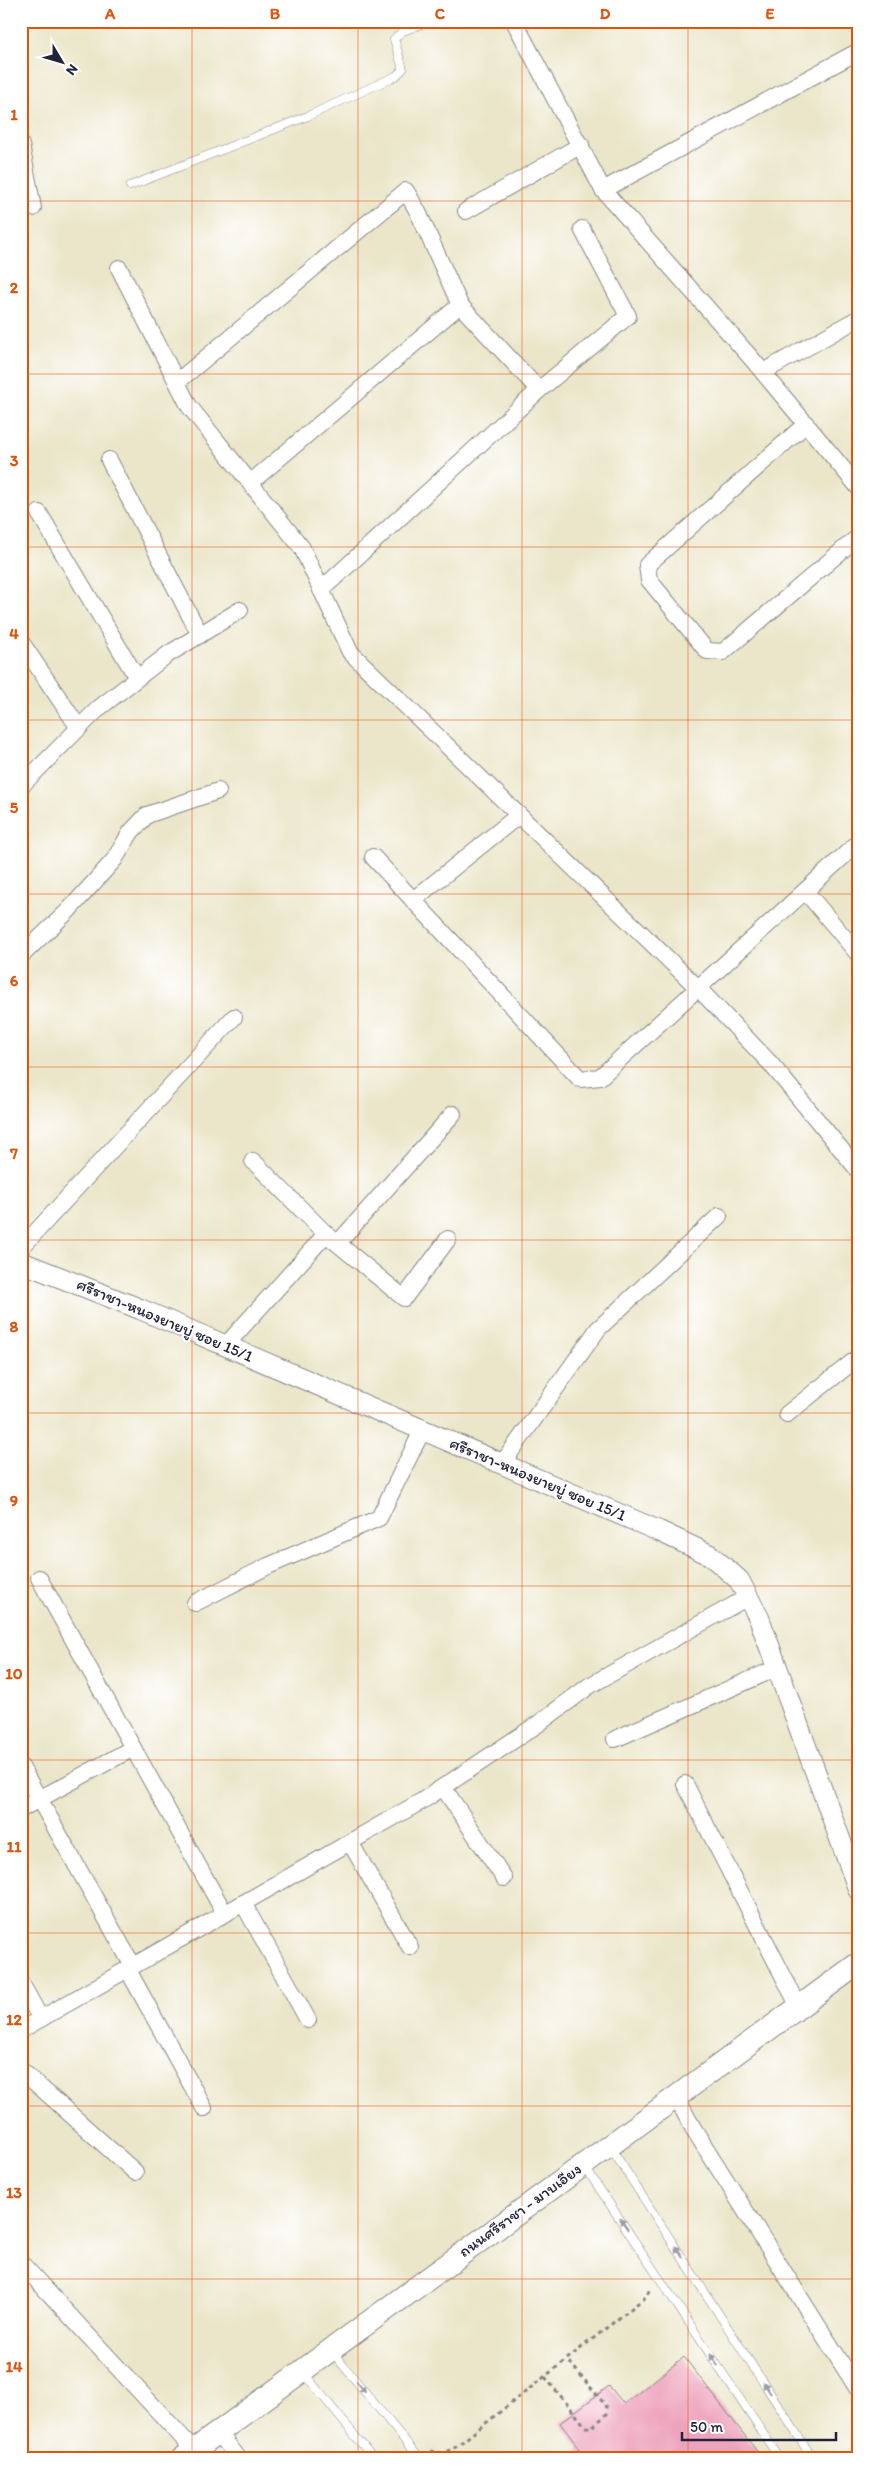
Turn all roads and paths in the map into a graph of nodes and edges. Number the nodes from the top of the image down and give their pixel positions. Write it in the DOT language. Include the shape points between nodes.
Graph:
graph roads {
  1 [pos="429,21"];
  2 [pos="514,21"];
  3 [pos="859,51"];
  4 [pos="21,145"];
  5 [pos="581,145"];
  6 [pos="130,186"];
  7 [pos="603,190"];
  8 [pos="33,208"];
  9 [pos="466,211"];
  10 [pos="582,229"];
  11 [pos="119,268"];
  12 [pos="460,305"];
  13 [pos="859,318"];
  14 [pos="763,372"];
  15 [pos="177,382"];
  16 [pos="539,390"];
  17 [pos="806,424"];
  18 [pos="109,460"];
  19 [pos="250,483"];
  20 [pos="859,488"];
  21 [pos="39,513"];
  22 [pos="859,536"];
  23 [pos="321,590"];
  24 [pos="240,610"];
  25 [pos="200,635"];
  26 [pos="21,642"];
  27 [pos="137,678"];
  28 [pos="79,728"];
  29 [pos="21,786"];
  30 [pos="218,791"];
  31 [pos="519,815"];
  32 [pos="859,842"];
  33 [pos="373,858"];
  34 [pos="806,892"];
  35 [pos="413,900"];
  36 [pos="859,955"];
  37 [pos="21,956"];
  38 [pos="698,988"];
  39 [pos="234,1017"];
  40 [pos="453,1114"];
  41 [pos="253,1160"];
  42 [pos="859,1171"];
  43 [pos="719,1216"];
  44 [pos="332,1238"];
  45 [pos="448,1239"];
  46 [pos="21,1248"];
  47 [pos="21,1262"];
  48 [pos="226,1345"];
  49 [pos="859,1361"];
  50 [pos="787,1414"];
  51 [pos="423,1429"];
  52 [pos="502,1464"];
  53 [pos="39,1578"];
  54 [pos="748,1597"];
  55 [pos="195,1603"];
  56 [pos="777,1668"];
  57 [pos="615,1738"];
  58 [pos="133,1748"];
  59 [pos="21,1767"];
  60 [pos="685,1784"];
  61 [pos="443,1787"];
  62 [pos="40,1800"];
  63 [pos="21,1809"];
  64 [pos="350,1842"];
  65 [pos="504,1878"];
  66 [pos="859,1891"];
  67 [pos="243,1903"];
  68 [pos="225,1914"];
  69 [pos="410,1947"];
  70 [pos="859,1963"];
  71 [pos="130,1968"];
  72 [pos="21,1983"];
  73 [pos="799,2007"];
  74 [pos="41,2019"];
  75 [pos="308,2020"];
  76 [pos="21,2030"];
  77 [pos="21,2070"];
  78 [pos="676,2097"];
  79 [pos="204,2108"];
  80 [pos="610,2145"];
  81 [pos="583,2164"];
  82 [pos="135,2172"];
  83 [pos="21,2264"];
  84 [pos="651,2283"];
  85 [pos="330,2349"];
  86 [pos="568,2359"];
  87 [pos="302,2370"];
  88 [pos="545,2377"];
  89 [pos="859,2391"];
  90 [pos="218,2432"];
  91 [pos="425,2448"];
  92 [pos="188,2454"];
  93 [pos="239,2459"];
  94 [pos="374,2459"];
  95 [pos="420,2459"];
  96 [pos="780,2459"];
  97 [pos="813,2459"];
  1 -- 6 [label="lane" via="394,39 403,69 396,76 308,116"];
  2 -- 5 [label="street"];
  3 -- 7 [label="street"];
  4 -- 8 [label="street"];
  5 -- 7 [label="street"];
  5 -- 9 [label="street"];
  7 -- 14 [label="street"];
  10 -- 16 [label="street" via="628,316"];
  11 -- 15 [label="street"];
  12 -- 15 [label="street" via="406,191"];
  12 -- 16 [label="street"];
  12 -- 19 [label="street"];
  13 -- 14 [label="street"];
  14 -- 17 [label="street"];
  15 -- 19 [label="street" via="189,406"];
  16 -- 23 [label="street"];
  17 -- 20 [label="street"];
  17 -- 22 [label="street" via="647,564 650,580 707,651 723,652"];
  18 -- 25 [label="street"];
  19 -- 23 [label="street" via="302,548"];
  21 -- 27 [label="street"];
  23 -- 31 [label="street" via="350,652"];
  24 -- 25 [label="street"];
  25 -- 27 [label="street"];
  26 -- 28 [label="street"];
  27 -- 28 [label="street"];
  28 -- 29 [label="street"];
  30 -- 37 [label="street" via="147,815 130,832 114,860"];
  31 -- 35 [label="street"];
  31 -- 38 [label="street"];
  32 -- 34 [label="street"];
  33 -- 35 [label="street"];
  34 -- 36 [label="street"];
  34 -- 38 [label="street"];
  35 -- 38 [label="street" via="580,1078 600,1077"];
  38 -- 42 [label="street" via="770,1063"];
  39 -- 46 [label="street"];
  40 -- 44 [label="street"];
  41 -- 44 [label="street"];
  43 -- 52 [label="street" via="598,1329"];
  44 -- 45 [label="street" via="404,1298"];
  44 -- 48 [label="street"];
  47 -- 48 [label="street, ศรีราชา-หนองยายบู่ ซอย 15/1"];
  48 -- 51 [label="street, ศรีราชา-หนองยายบู่ ซอย 15/1"];
  49 -- 50 [label="street" via="855,1360"];
  51 -- 52 [label="street, ศรีราชา-หนองยายบู่ ซอย 15/1"];
  51 -- 55 [label="street" via="379,1518 268,1566"];
  52 -- 54 [label="street, ศรีราชา-หนองยายบู่ ซอย 15/1" via="710,1555 740,1580"];
  53 -- 58 [label="street"];
  54 -- 56 [label="street, ศรีราชา-หนองยายบู่ ซอย 15/1"];
  54 -- 61 [label="street" via="589,1686"];
  56 -- 57 [label="street"];
  56 -- 66 [label="street, ศรีราชา-หนองยายบู่ ซอย 15/1"];
  58 -- 62 [label="street"];
  58 -- 68 [label="street"];
  59 -- 62 [label="street"];
  60 -- 73 [label="street"];
  61 -- 64 [label="street"];
  61 -- 65 [label="street"];
  62 -- 63 [label="street"];
  62 -- 71 [label="street"];
  64 -- 67 [label="street"];
  64 -- 69 [label="street"];
  67 -- 68 [label="street"];
  67 -- 75 [label="street"];
  68 -- 71 [label="street"];
  70 -- 73 [label="main road, ถนนศรีราชา - มาบเอียง"];
  71 -- 74 [label="street"];
  71 -- 79 [label="street"];
  72 -- 74 [label="street"];
  73 -- 78 [label="main road, ถนนศรีราชา - มาบเอียง"];
  74 -- 76 [label="street"];
  77 -- 82 [label="street"];
  78 -- 80 [label="main road, ถนนศรีราชา - มาบเอียง"];
  78 -- 89 [label="street"];
  80 -- 81 [label="main road, ถนนศรีราชา - มาบเอียง"];
  97 -- 80 [label="lane, one-way"];
  81 -- 85 [label="main road, ถนนศรีราชา - มาบเอียง"];
  96 -- 81 [label="lane, one-way"];
  83 -- 92 [label="street"];
  84 -- 86 [label="path" via="647,2296"];
  85 -- 87 [label="main road, ถนนศรีราชา - มาบเอียง"];
  85 -- 95 [label="lane, one-way"];
  86 -- 88 [label="path"];
  86 -- 88 [label="path" via="607,2407 607,2414 592,2427 586,2427"];
  87 -- 90 [label="main road, ถนนศรีราชา - มาบเอียง"];
  87 -- 94 [label="lane"];
  88 -- 91 [label="path" via="453,2449 442,2453"];
  90 -- 92 [label="main road, ถนนศรีราชา - มาบเอียง"];
  90 -- 93 [label="street"];
}
